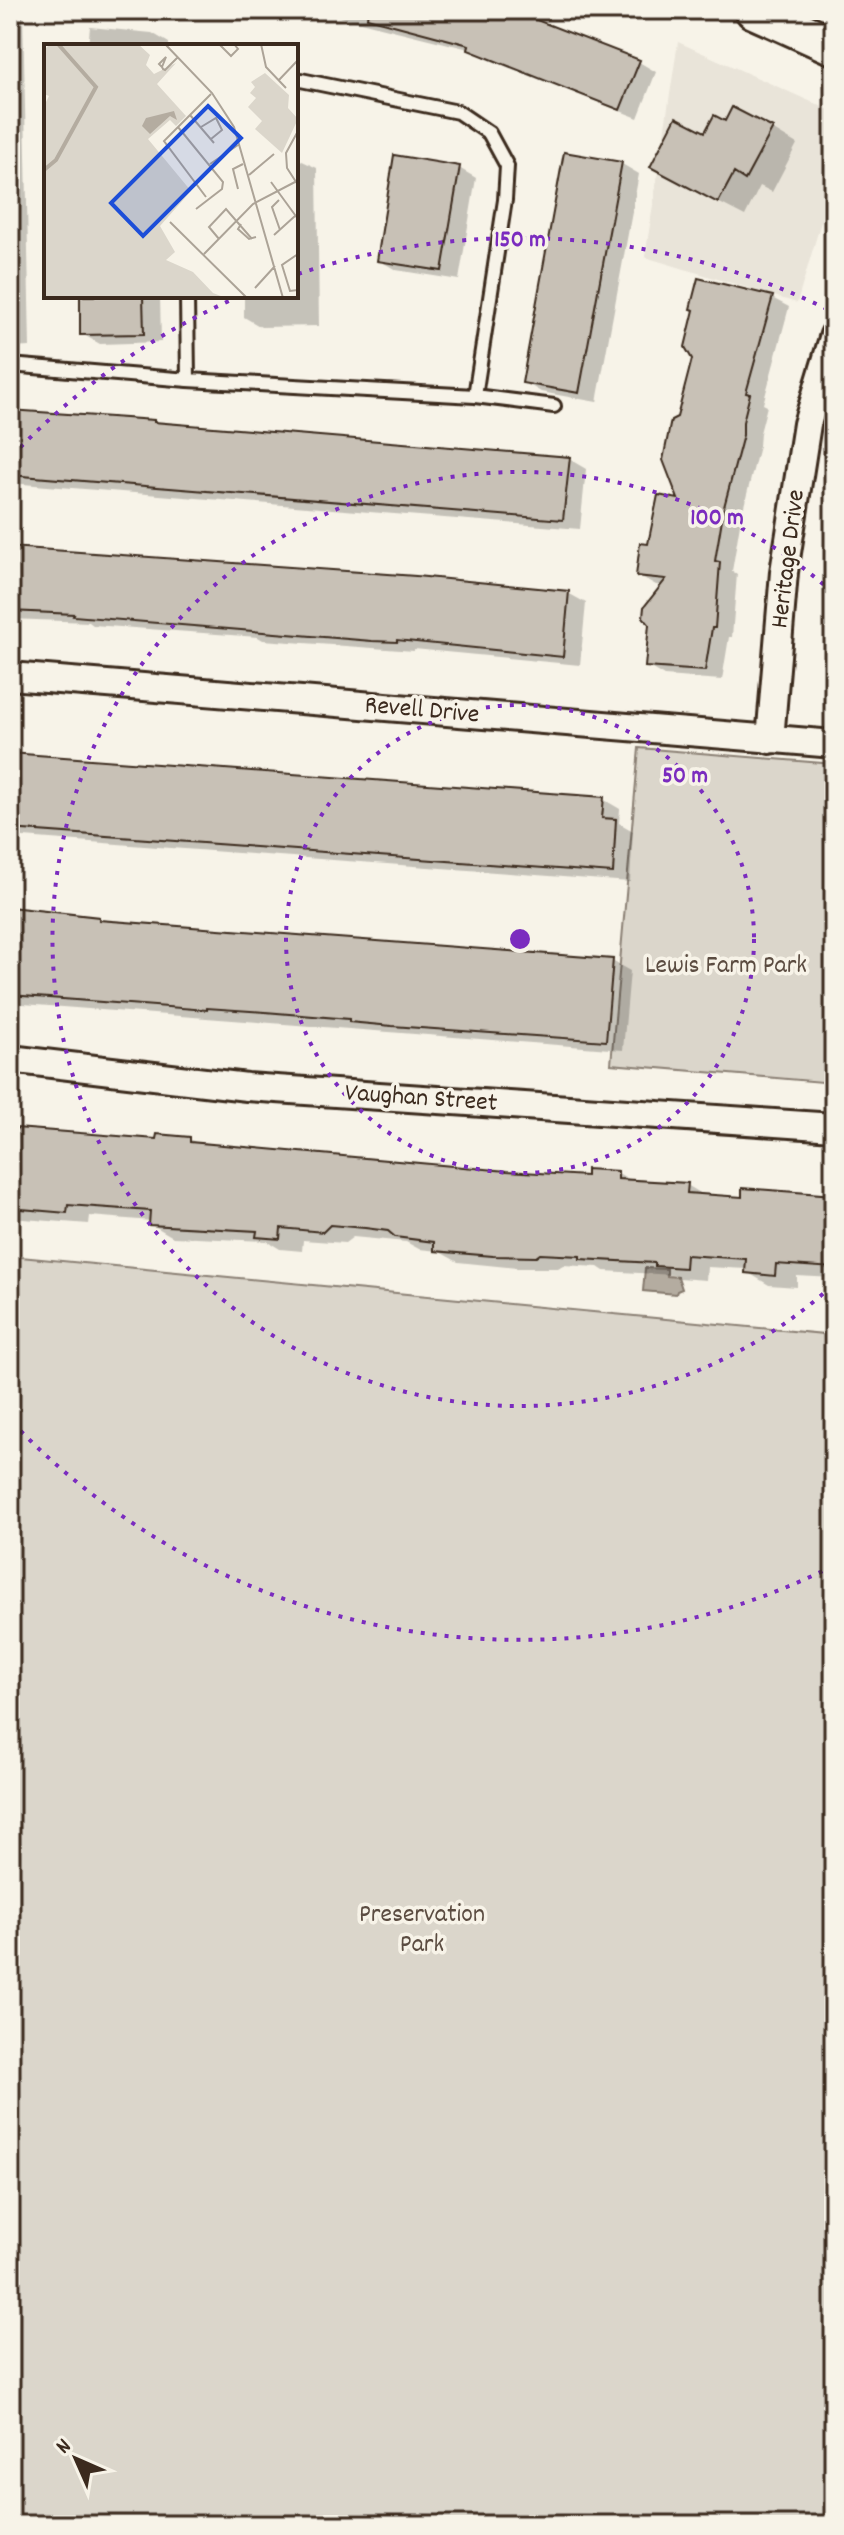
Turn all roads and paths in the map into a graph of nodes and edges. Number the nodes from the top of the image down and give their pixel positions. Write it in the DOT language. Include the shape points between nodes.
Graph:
graph roads {
  1 [pos="754,10"];
  2 [pos="834,46"];
  3 [pos="298,79"];
  4 [pos="187,298"];
  5 [pos="834,335"];
  6 [pos="10,365"];
  7 [pos="188,380"];
  8 [pos="475,396"];
  9 [pos="554,406"];
  10 [pos="10,676"];
  11 [pos="770,740"];
  12 [pos="834,744"];
  13 [pos="10,1059"];
  14 [pos="834,1127"];
  1 -- 2 [label="main road"];
  3 -- 8 [label="lane" via="458,112 489,133 507,166"];
  4 -- 7 [label="lane"];
  5 -- 11 [label="street, Heritage Drive" via="805,439 784,572"];
  6 -- 7 [label="lane"];
  7 -- 8 [label="lane"];
  8 -- 9 [label="lane"];
  10 -- 11 [label="street, Revell Drive"];
  11 -- 12 [label="street, Revell Drive"];
  13 -- 14 [label="street, Vaughan Street" via="247,1087"];
}
